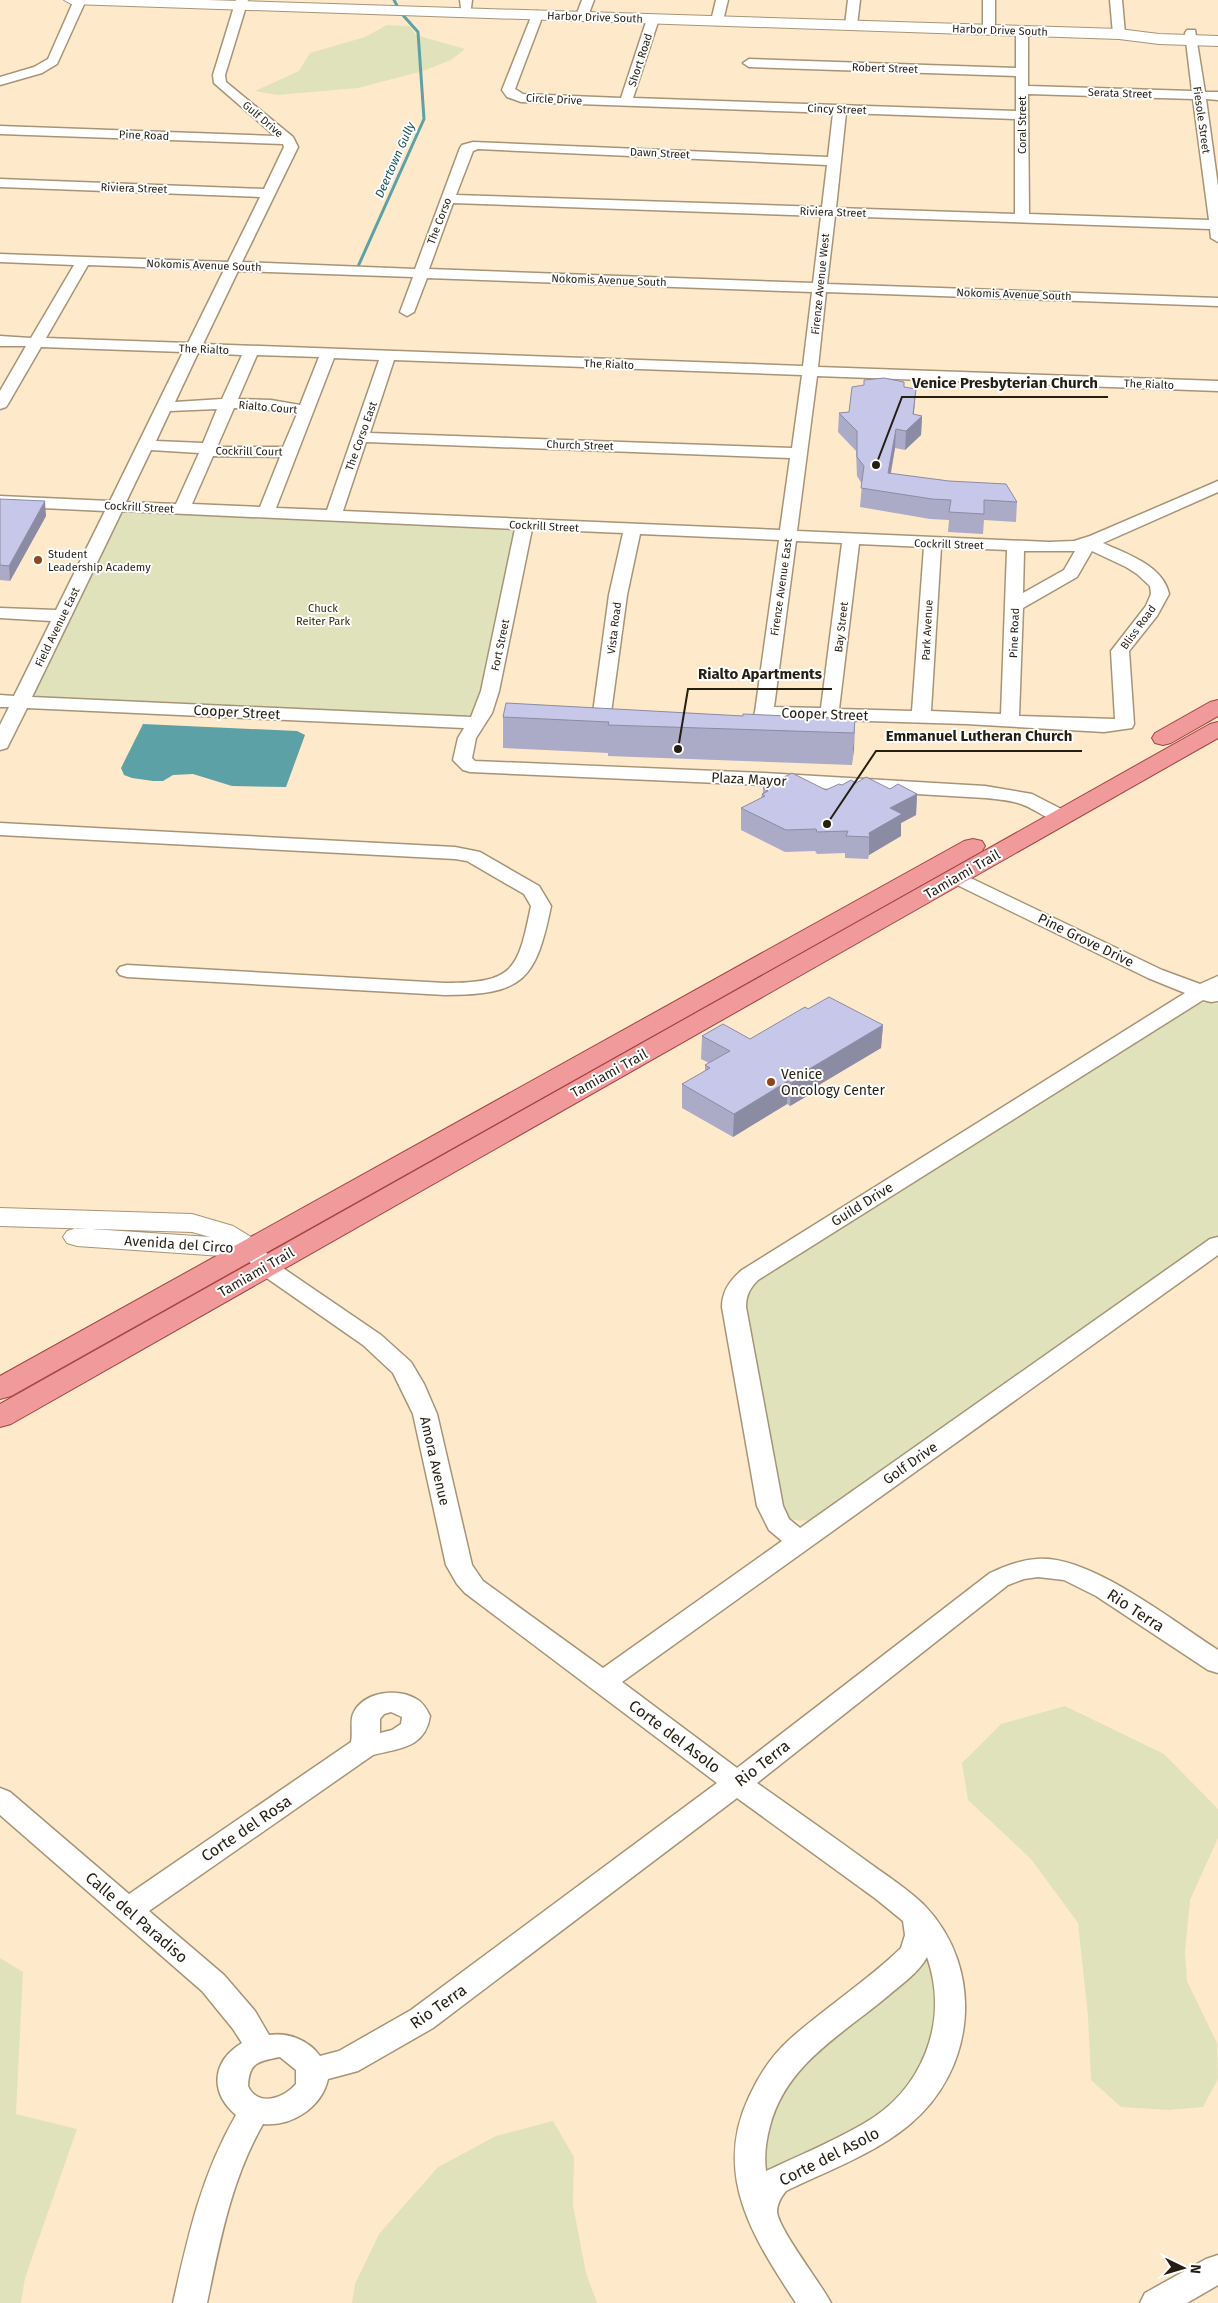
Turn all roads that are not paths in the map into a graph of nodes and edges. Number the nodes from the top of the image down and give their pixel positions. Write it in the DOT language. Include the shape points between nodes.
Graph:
graph roads {
  1 [pos="71,0"];
  2 [pos="80,0"];
  3 [pos="588,0"];
  4 [pos="722,0"];
  5 [pos="854,0"];
  6 [pos="989,0"];
  7 [pos="1116,0"];
  8 [pos="242,3"];
  9 [pos="466,6"];
  10 [pos="537,15"];
  11 [pos="582,16"];
  12 [pos="653,18"];
  13 [pos="717,21"];
  14 [pos="851,25"];
  15 [pos="989,30"];
  16 [pos="1022,31"];
  17 [pos="1120,34"];
  18 [pos="1218,34"];
  19 [pos="1192,36"];
  20 [pos="1218,40"];
  21 [pos="749,63"];
  22 [pos="1021,72"];
  23 [pos="0,81"];
  24 [pos="1022,90"];
  25 [pos="1199,95"];
  26 [pos="1218,96"];
  27 [pos="626,102"];
  28 [pos="653,102"];
  29 [pos="840,109"];
  30 [pos="1021,115"];
  31 [pos="0,130"];
  32 [pos="288,140"];
  33 [pos="484,145"];
  34 [pos="835,161"];
  35 [pos="0,183"];
  36 [pos="268,193"];
  37 [pos="448,199"];
  38 [pos="827,212"];
  39 [pos="1022,219"];
  40 [pos="1218,230"];
  41 [pos="0,258"];
  42 [pos="84,260"];
  43 [pos="232,266"];
  44 [pos="421,274"];
  45 [pos="820,287"];
  46 [pos="1218,302"];
  47 [pos="408,312"];
  48 [pos="0,340"];
  49 [pos="36,342"];
  50 [pos="192,348"];
  51 [pos="252,350"];
  52 [pos="328,353"];
  53 [pos="388,356"];
  54 [pos="810,371"];
  55 [pos="1218,386"];
  56 [pos="0,404"];
  57 [pos="230,404"];
  58 [pos="164,407"];
  59 [pos="306,411"];
  60 [pos="360,437"];
  61 [pos="146,445"];
  62 [pos="208,449"];
  63 [pos="290,452"];
  64 [pos="799,453"];
  65 [pos="1218,486"];
  66 [pos="0,501"];
  67 [pos="115,506"];
  68 [pos="182,509"];
  69 [pos="266,513"];
  70 [pos="333,516"];
  71 [pos="524,525"];
  72 [pos="632,530"];
  73 [pos="788,537"];
  74 [pos="851,540"];
  75 [pos="933,543"];
  76 [pos="1088,543"];
  77 [pos="1016,546"];
  78 [pos="1015,606"];
  79 [pos="0,613"];
  80 [pos="63,616"];
  81 [pos="0,701"];
  82 [pos="21,702"];
  83 [pos="1218,707"];
  84 [pos="764,712"];
  85 [pos="829,715"];
  86 [pos="921,717"];
  87 [pos="1010,721"];
  88 [pos="474,723"];
  89 [pos="1125,724"];
  90 [pos="1218,729"];
  91 [pos="636,730"];
  92 [pos="729,734"];
  93 [pos="0,744"];
  94 [pos="462,760"];
  95 [pos="1052,811"];
  96 [pos="0,829"];
  97 [pos="956,877"];
  98 [pos="127,971"];
  99 [pos="1212,991"];
  100 [pos="0,1217"];
  101 [pos="0,1229"];
  102 [pos="1218,1244"];
  103 [pos="258,1258"];
  104 [pos="0,1389"];
  105 [pos="0,1417"];
  106 [pos="799,1541"];
  107 [pos="1218,1663"];
  108 [pos="602,1682"];
  109 [pos="364,1746"];
  110 [pos="737,1782"];
  111 [pos="0,1799"];
  112 [pos="129,1910"];
  113 [pos="916,1916"];
  114 [pos="261,2047"];
  115 [pos="312,2070"];
  116 [pos="255,2110"];
  117 [pos="761,2214"];
  118 [pos="1218,2270"];
  119 [pos="190,2303"];
  120 [pos="814,2303"];
  121 [pos="1157,2303"];
  1 -- 2 [label="street, Harbor Drive South"];
  2 -- 8 [label="street, Harbor Drive South"];
  2 -- 23 [label="street" via="53,62"];
  3 -- 11 [label="street"];
  4 -- 13 [label="street"];
  5 -- 14 [label="street"];
  6 -- 15 [label="street"];
  7 -- 17 [label="street"];
  8 -- 9 [label="street, Harbor Drive South" via="417,11"];
  8 -- 32 [label="street, Gulf Drive" via="219,75 220,83"];
  9 -- 10 [label="street, Harbor Drive South"];
  10 -- 11 [label="street, Harbor Drive South"];
  10 -- 27 [label="street, Circle Drive" via="509,92 528,98"];
  11 -- 12 [label="street, Harbor Drive South"];
  12 -- 13 [label="street, Harbor Drive South"];
  12 -- 27 [label="street, Short Road"];
  13 -- 14 [label="street, Harbor Drive South"];
  14 -- 15 [label="street, Harbor Drive South"];
  15 -- 16 [label="street, Harbor Drive South"];
  16 -- 17 [label="street, Harbor Drive South"];
  16 -- 22 [label="street, Coral Street"];
  17 -- 19 [label="street, Harbor Drive South"];
  18 -- 19 [label="street, Harbor Drive South"];
  19 -- 20 [label="street, Harbor Drive South"];
  19 -- 25 [label="street, Fiesole Street"];
  21 -- 22 [label="street, Robert Street"];
  22 -- 24 [label="street, Coral Street"];
  24 -- 25 [label="street, Serata Street"];
  24 -- 30 [label="street, Coral Street"];
  25 -- 26 [label="street, Serata Street"];
  25 -- 40 [label="street, Fiesole Street"];
  27 -- 28 [label="street, Circle Drive"];
  28 -- 29 [label="street, Cincy Street"];
  29 -- 30 [label="street, Cincy Street"];
  29 -- 34 [label="street, Firenze Avenue West"];
  30 -- 39 [label="street, Coral Street"];
  31 -- 32 [label="street, Pine Road"];
  32 -- 36 [label="street, Gulf Drive" via="291,148"];
  33 -- 34 [label="street, Dawn Street"];
  33 -- 37 [label="street, The Corso" via="465,149"];
  34 -- 38 [label="street, Firenze Avenue West"];
  35 -- 36 [label="street, Riviera Street"];
  36 -- 43 [label="street, Gulf Drive"];
  37 -- 38 [label="street, Riviera Street"];
  37 -- 44 [label="street, The Corso"];
  38 -- 39 [label="street, Riviera Street"];
  38 -- 45 [label="street, Firenze Avenue West"];
  39 -- 40 [label="street, Riviera Street"];
  41 -- 42 [label="street, Nokomis Avenue South"];
  42 -- 43 [label="street, Nokomis Avenue South"];
  42 -- 49 [label="street"];
  43 -- 44 [label="street, Nokomis Avenue South"];
  43 -- 50 [label="street, Gulf Drive"];
  44 -- 45 [label="street, Nokomis Avenue South"];
  44 -- 47 [label="street, The Corso"];
  45 -- 46 [label="street, Nokomis Avenue South"];
  45 -- 54 [label="street, Firenze Avenue West"];
  48 -- 49 [label="street, The Rialto"];
  49 -- 50 [label="street, The Rialto"];
  49 -- 56 [label="street"];
  50 -- 51 [label="street, The Rialto"];
  50 -- 58 [label="street, Field Avenue East"];
  51 -- 52 [label="street, The Rialto"];
  51 -- 57 [label="street"];
  52 -- 53 [label="street, The Rialto"];
  52 -- 59 [label="street"];
  53 -- 54 [label="street, The Rialto"];
  53 -- 60 [label="street, The Corso East"];
  54 -- 55 [label="street, The Rialto"];
  54 -- 64 [label="street, Firenze Avenue East"];
  57 -- 58 [label="street, Rialto Court"];
  57 -- 59 [label="street, Rialto Court"];
  57 -- 62 [label="street"];
  58 -- 61 [label="street, Field Avenue East"];
  59 -- 63 [label="street"];
  60 -- 64 [label="street, Church Street"];
  60 -- 70 [label="street, The Corso East"];
  61 -- 62 [label="street, Cockrill Court"];
  61 -- 67 [label="street, Field Avenue East"];
  62 -- 63 [label="street, Cockrill Court"];
  62 -- 68 [label="street"];
  63 -- 69 [label="street"];
  64 -- 73 [label="street, Firenze Avenue East"];
  65 -- 76 [label="street, Cockrill Street"];
  66 -- 67 [label="street, Cockrill Street"];
  67 -- 68 [label="street, Cockrill Street"];
  67 -- 80 [label="street, Field Avenue East"];
  68 -- 69 [label="street, Cockrill Street"];
  69 -- 70 [label="street, Cockrill Street"];
  70 -- 71 [label="street, Cockrill Street"];
  71 -- 72 [label="street, Cockrill Street"];
  71 -- 88 [label="street, Fort Street" via="490,691 483,713"];
  72 -- 73 [label="street, Cockrill Street"];
  72 -- 91 [label="street, Vista Road" via="618,595 601,720 603,726"];
  73 -- 74 [label="street, Cockrill Street"];
  73 -- 84 [label="street, Firenze Avenue East"];
  74 -- 75 [label="street, Cockrill Street"];
  74 -- 85 [label="street, Bay Street"];
  75 -- 77 [label="street, Cockrill Street"];
  75 -- 86 [label="street, Park Avenue"];
  76 -- 77 [label="street, Cockrill Street" via="1063,547"];
  76 -- 78 [label="street" via="1071,573"];
  76 -- 89 [label="street, Bliss Road" via="1146,571 1158,585 1159,597 1152,611 1120,651"];
  77 -- 78 [label="street, Pine Road"];
  78 -- 87 [label="street, Pine Road"];
  79 -- 80 [label="street"];
  80 -- 82 [label="street, Field Avenue East"];
  81 -- 82 [label="street, Cooper Street"];
  82 -- 88 [label="street, Cooper Street"];
  82 -- 93 [label="street, Field Avenue East"];
  83 -- 95 [label="main road, Tamiami Trail"];
  84 -- 85 [label="street, Cooper Street"];
  84 -- 92 [label="street, Firenze Avenue East" via="758,729"];
  85 -- 86 [label="street, Cooper Street"];
  86 -- 87 [label="street, Cooper Street"];
  87 -- 89 [label="street, Cooper Street" via="1104,726"];
  88 -- 94 [label="street, Fort Street" via="466,738"];
  90 -- 95 [label="main road, Tamiami Trail"];
  94 -- 95 [label="street, Plaza Mayor" via="470,766 985,792 1024,798"];
  95 -- 97 [label="main road, Tamiami Trail"];
  95 -- 103 [label="main road, Tamiami Trail"];
  96 -- 98 [label="street" via="455,853 474,856 524,885 532,890 541,906 525,965 515,975 480,988 444,989"];
  97 -- 99 [label="street, Pine Grove Drive" via="1155,974"];
  97 -- 103 [label="main road, Tamiami Trail"];
  99 -- 106 [label="street, Guild Drive" via="814,1234 738,1287 734,1294 734,1307 770,1506 778,1524"];
  100 -- 103 [label="street, Avenida del Circo" via="212,1226 227,1233"];
  101 -- 103 [label="street, Avenida del Circo"];
  102 -- 106 [label="street, Golf Drive"];
  103 -- 104 [label="main road, Tamiami Trail"];
  103 -- 105 [label="main road, Tamiami Trail"];
  103 -- 108 [label="street, Amora Avenue" via="366,1336 402,1368 420,1398 425,1414 455,1551 466,1578 480,1592"];
  106 -- 108 [label="street, Golf Drive"];
  107 -- 110 [label="street, Rio Terra" via="1082,1576 1049,1568 1022,1570 999,1579"];
  108 -- 110 [label="street, Corte del Asolo"];
  109 -- 112 [label="street, Corte del Rosa"];
  110 -- 113 [label="street, Corte del Asolo" via="885,1889"];
  110 -- 115 [label="street, Rio Terra" via="422,2019 347,2062"];
  111 -- 112 [label="street, Calle del Paradiso"];
  112 -- 114 [label="street, Calle del Paradiso" via="213,1983 244,2020"];
  113 -- 117 [label="street" via="920,1936 913,1954 800,2049 765,2093 755,2121 749,2157 752,2187"];
  113 -- 117 [label="street, Corte del Asolo" via="944,1960 952,2003 947,2040 933,2077 890,2124 775,2182 762,2201"];
  114 -- 115 [label="street" via="292,2048 308,2061"];
  114 -- 116 [label="street" via="236,2064 232,2074 231,2086 235,2096"];
  115 -- 116 [label="street" via="309,2090 302,2099 280,2110"];
  116 -- 119 [label="street" via="224,2170"];
  117 -- 120 [label="street" via="776,2245"];
  118 -- 121 [label="street"];
}
